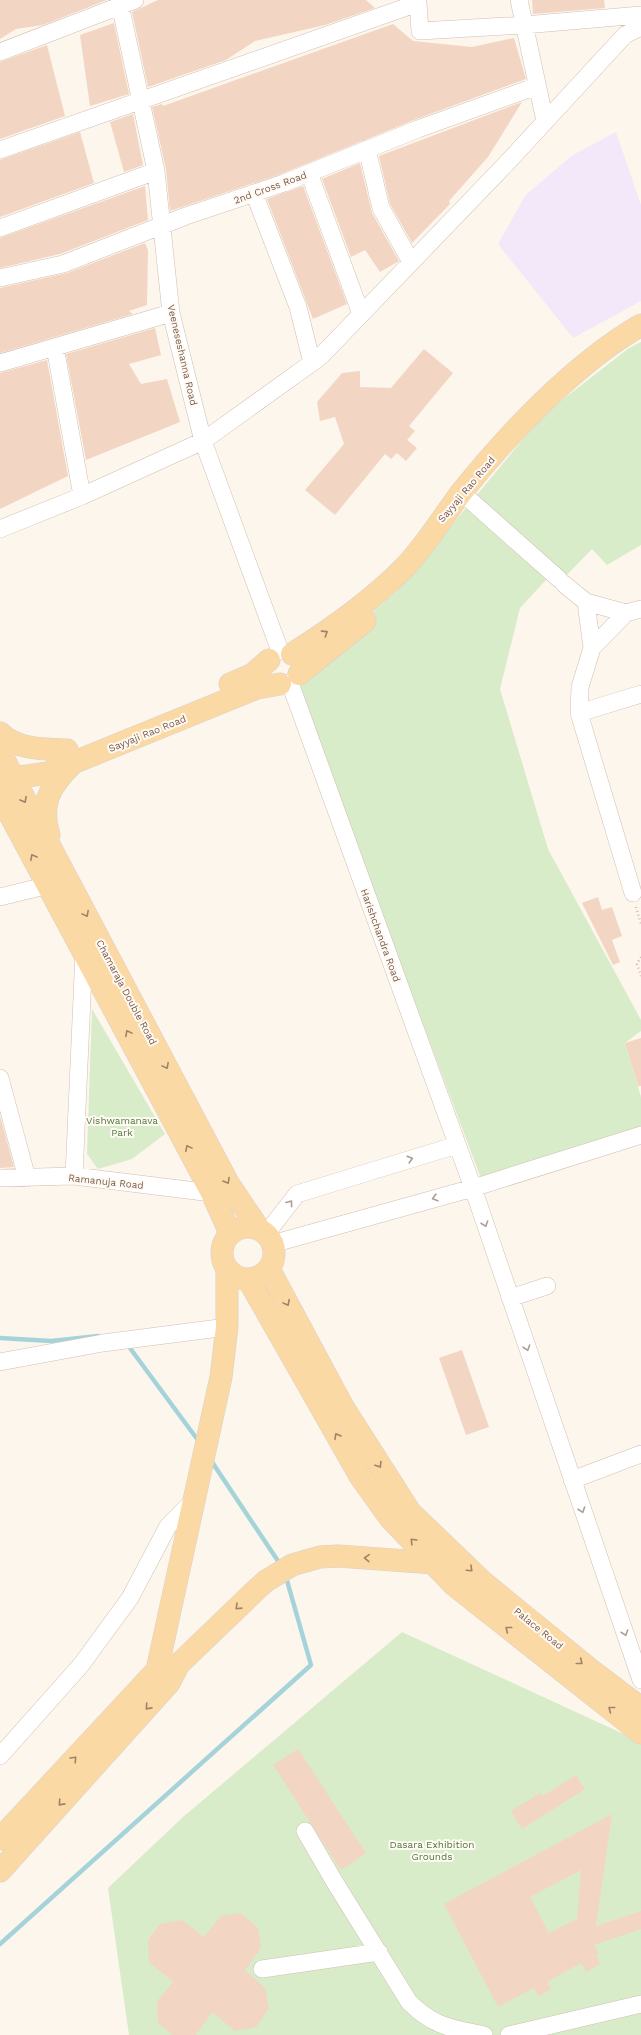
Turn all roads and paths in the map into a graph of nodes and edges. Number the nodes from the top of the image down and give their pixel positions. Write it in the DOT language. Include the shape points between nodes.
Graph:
graph roads {
  1 [pos="519,0"];
  2 [pos="125,2"];
  3 [pos="418,2"];
  4 [pos="641,15"];
  5 [pos="524,25"];
  6 [pos="641,27"];
  7 [pos="0,52"];
  8 [pos="537,86"];
  9 [pos="142,101"];
  10 [pos="545,122"];
  11 [pos="367,149"];
  12 [pos="0,150"];
  13 [pos="156,171"];
  14 [pos="309,173"];
  15 [pos="254,193"];
  16 [pos="163,225"];
  17 [pos="0,228"];
  18 [pos="411,262"];
  19 [pos="0,278"];
  20 [pos="171,312"];
  21 [pos="361,314"];
  22 [pos="641,325"];
  23 [pos="641,342"];
  24 [pos="56,347"];
  25 [pos="0,363"];
  26 [pos="312,363"];
  27 [pos="203,441"];
  28 [pos="82,496"];
  29 [pos="467,496"];
  30 [pos="0,529"];
  31 [pos="586,602"];
  32 [pos="634,611"];
  33 [pos="592,648"];
  34 [pos="280,655"];
  35 [pos="290,680"];
  36 [pos="641,694"];
  37 [pos="579,713"];
  38 [pos="0,733"];
  39 [pos="0,752"];
  40 [pos="70,756"];
  41 [pos="6,780"];
  42 [pos="0,796"];
  43 [pos="54,854"];
  44 [pos="49,886"];
  45 [pos="633,893"];
  46 [pos="0,897"];
  47 [pos="84,950"];
  48 [pos="641,957"];
  49 [pos="641,976"];
  50 [pos="0,1078"];
  51 [pos="641,1135"];
  52 [pos="456,1145"];
  53 [pos="74,1176"];
  54 [pos="0,1178"];
  55 [pos="27,1178"];
  56 [pos="473,1188"];
  57 [pos="212,1193"];
  58 [pos="230,1233"];
  59 [pos="266,1236"];
  60 [pos="269,1269"];
  61 [pos="227,1270"];
  62 [pos="248,1280"];
  63 [pos="547,1286"];
  64 [pos="510,1298"];
  65 [pos="227,1327"];
  66 [pos="0,1362"];
  67 [pos="641,1454"];
  68 [pos="572,1480"];
  69 [pos="193,1501"];
  70 [pos="434,1563"];
  71 [pos="169,1672"];
  72 [pos="641,1680"];
  73 [pos="641,1708"];
  74 [pos="641,1733"];
  75 [pos="0,1756"];
  76 [pos="305,1831"];
  77 [pos="0,1839"];
  78 [pos="0,1871"];
  79 [pos="379,1952"];
  80 [pos="262,1969"];
  81 [pos="641,2004"];
  82 [pos="476,2034"];
  83 [pos="509,2035"];
  1 -- 5 [label="street"];
  2 -- 7 [label="street"];
  2 -- 9 [label="street, Veeneseshanna Road"];
  3 -- 5 [label="street" via="420,31"];
  3 -- 9 [label="street"];
  4 -- 5 [label="street"];
  5 -- 8 [label="street"];
  6 -- 10 [label="street" via="625,35"];
  8 -- 10 [label="street"];
  8 -- 11 [label="street, 2nd Cross Road"];
  9 -- 12 [label="street"];
  9 -- 13 [label="street, Veeneseshanna Road"];
  10 -- 18 [label="street"];
  11 -- 14 [label="street, 2nd Cross Road"];
  11 -- 18 [label="street" via="381,208"];
  13 -- 16 [label="street, Veeneseshanna Road"];
  13 -- 17 [label="street"];
  14 -- 15 [label="street, 2nd Cross Road"];
  14 -- 21 [label="street"];
  15 -- 16 [label="street, 2nd Cross Road"];
  15 -- 26 [label="street" via="298,308"];
  16 -- 19 [label="street, 2nd Cross Road" via="63,264"];
  16 -- 20 [label="street, Veeneseshanna Road"];
  18 -- 21 [label="street"];
  20 -- 24 [label="street"];
  20 -- 27 [label="street, Veeneseshanna Road"];
  21 -- 26 [label="street"];
  22 -- 29 [label="main road, Sayyaji Rao Road" via="621,336 535,409"];
  23 -- 29 [label="main road, Sayyaji Rao Road" via="587,378 544,414"];
  24 -- 25 [label="street"];
  24 -- 28 [label="street"];
  26 -- 27 [label="street"];
  27 -- 28 [label="street"];
  27 -- 34 [label="street, Veeneseshanna Road"];
  28 -- 30 [label="street"];
  29 -- 31 [label="street"];
  34 -- 29 [label="main road, Sayyaji Rao Road, one-way" via="342,622 404,568"];
  29 -- 35 [label="main road, Sayyaji Rao Road" via="412,576 352,632"];
  31 -- 32 [label="street"];
  31 -- 33 [label="street"];
  32 -- 33 [label="street"];
  33 -- 37 [label="street" via="580,687"];
  34 -- 35 [label="main road" via="300,663"];
  34 -- 35 [label="main road" via="267,670 269,675 272,679"];
  34 -- 40 [label="main road, Sayyaji Rao Road" via="253,674"];
  35 -- 40 [label="main road, Sayyaji Rao Road" via="257,688"];
  35 -- 52 [label="street, Harishchandra Road"];
  36 -- 37 [label="street"];
  37 -- 45 [label="street"];
  38 -- 40 [label="main road" via="5,738 23,745"];
  39 -- 41 [label="main road, Chamaraja Double Road"];
  40 -- 41 [label="main road, Sayyaji Rao Road" via="42,760"];
  40 -- 43 [label="main road" via="50,791 45,806 46,823"];
  41 -- 43 [label="main road, Chamaraja Double Road, one-way"];
  44 -- 42 [label="main road, one-way"];
  43 -- 59 [label="main road, Chamaraja Double Road, one-way" via="228,1183"];
  44 -- 46 [label="street"];
  44 -- 47 [label="main road"];
  47 -- 53 [label="street"];
  57 -- 47 [label="main road, one-way"];
  48 -- 49 [label="path" via="637,964"];
  50 -- 55 [label="street"];
  51 -- 56 [label="street"];
  52 -- 56 [label="street, Harishchandra Road"];
  59 -- 52 [label="street, one-way" via="296,1194"];
  53 -- 55 [label="street, Ramanuja Road"];
  53 -- 57 [label="street, Ramanuja Road"];
  54 -- 55 [label="street, Ramanuja Road"];
  56 -- 59 [label="street, one-way"];
  56 -- 64 [label="street, Harishchandra Road, one-way"];
  57 -- 58 [label="main road"];
  58 -- 59 [label="main road" via="239,1228 249,1227"];
  58 -- 61 [label="main road" via="221,1251"];
  59 -- 60 [label="main road" via="274,1252"];
  60 -- 62 [label="main road" via="260,1277"];
  60 -- 73 [label="main road, Palace Road, one-way" via="343,1407 410,1512 484,1583"];
  61 -- 62 [label="main road" via="237,1277"];
  61 -- 65 [label="main road"];
  70 -- 62 [label="main road, one-way" via="390,1518 360,1476"];
  63 -- 64 [label="street"];
  64 -- 68 [label="street, Harishchandra Road, one-way"];
  65 -- 66 [label="street" via="103,1343"];
  65 -- 69 [label="main road" via="221,1377"];
  67 -- 68 [label="street"];
  68 -- 72 [label="street, Harishchandra Road, one-way"];
  69 -- 71 [label="main road"];
  69 -- 75 [label="street" via="168,1526 130,1598 81,1665"];
  70 -- 71 [label="main road, one-way" via="338,1556 320,1557 292,1565 266,1580"];
  74 -- 70 [label="main road, one-way" via="454,1585"];
  77 -- 71 [label="main road, one-way"];
  71 -- 78 [label="main road, one-way"];
  76 -- 79 [label="street"];
  79 -- 80 [label="street"];
  79 -- 82 [label="street" via="409,2002 420,2013 437,2024"];
  81 -- 83 [label="street"];
}
